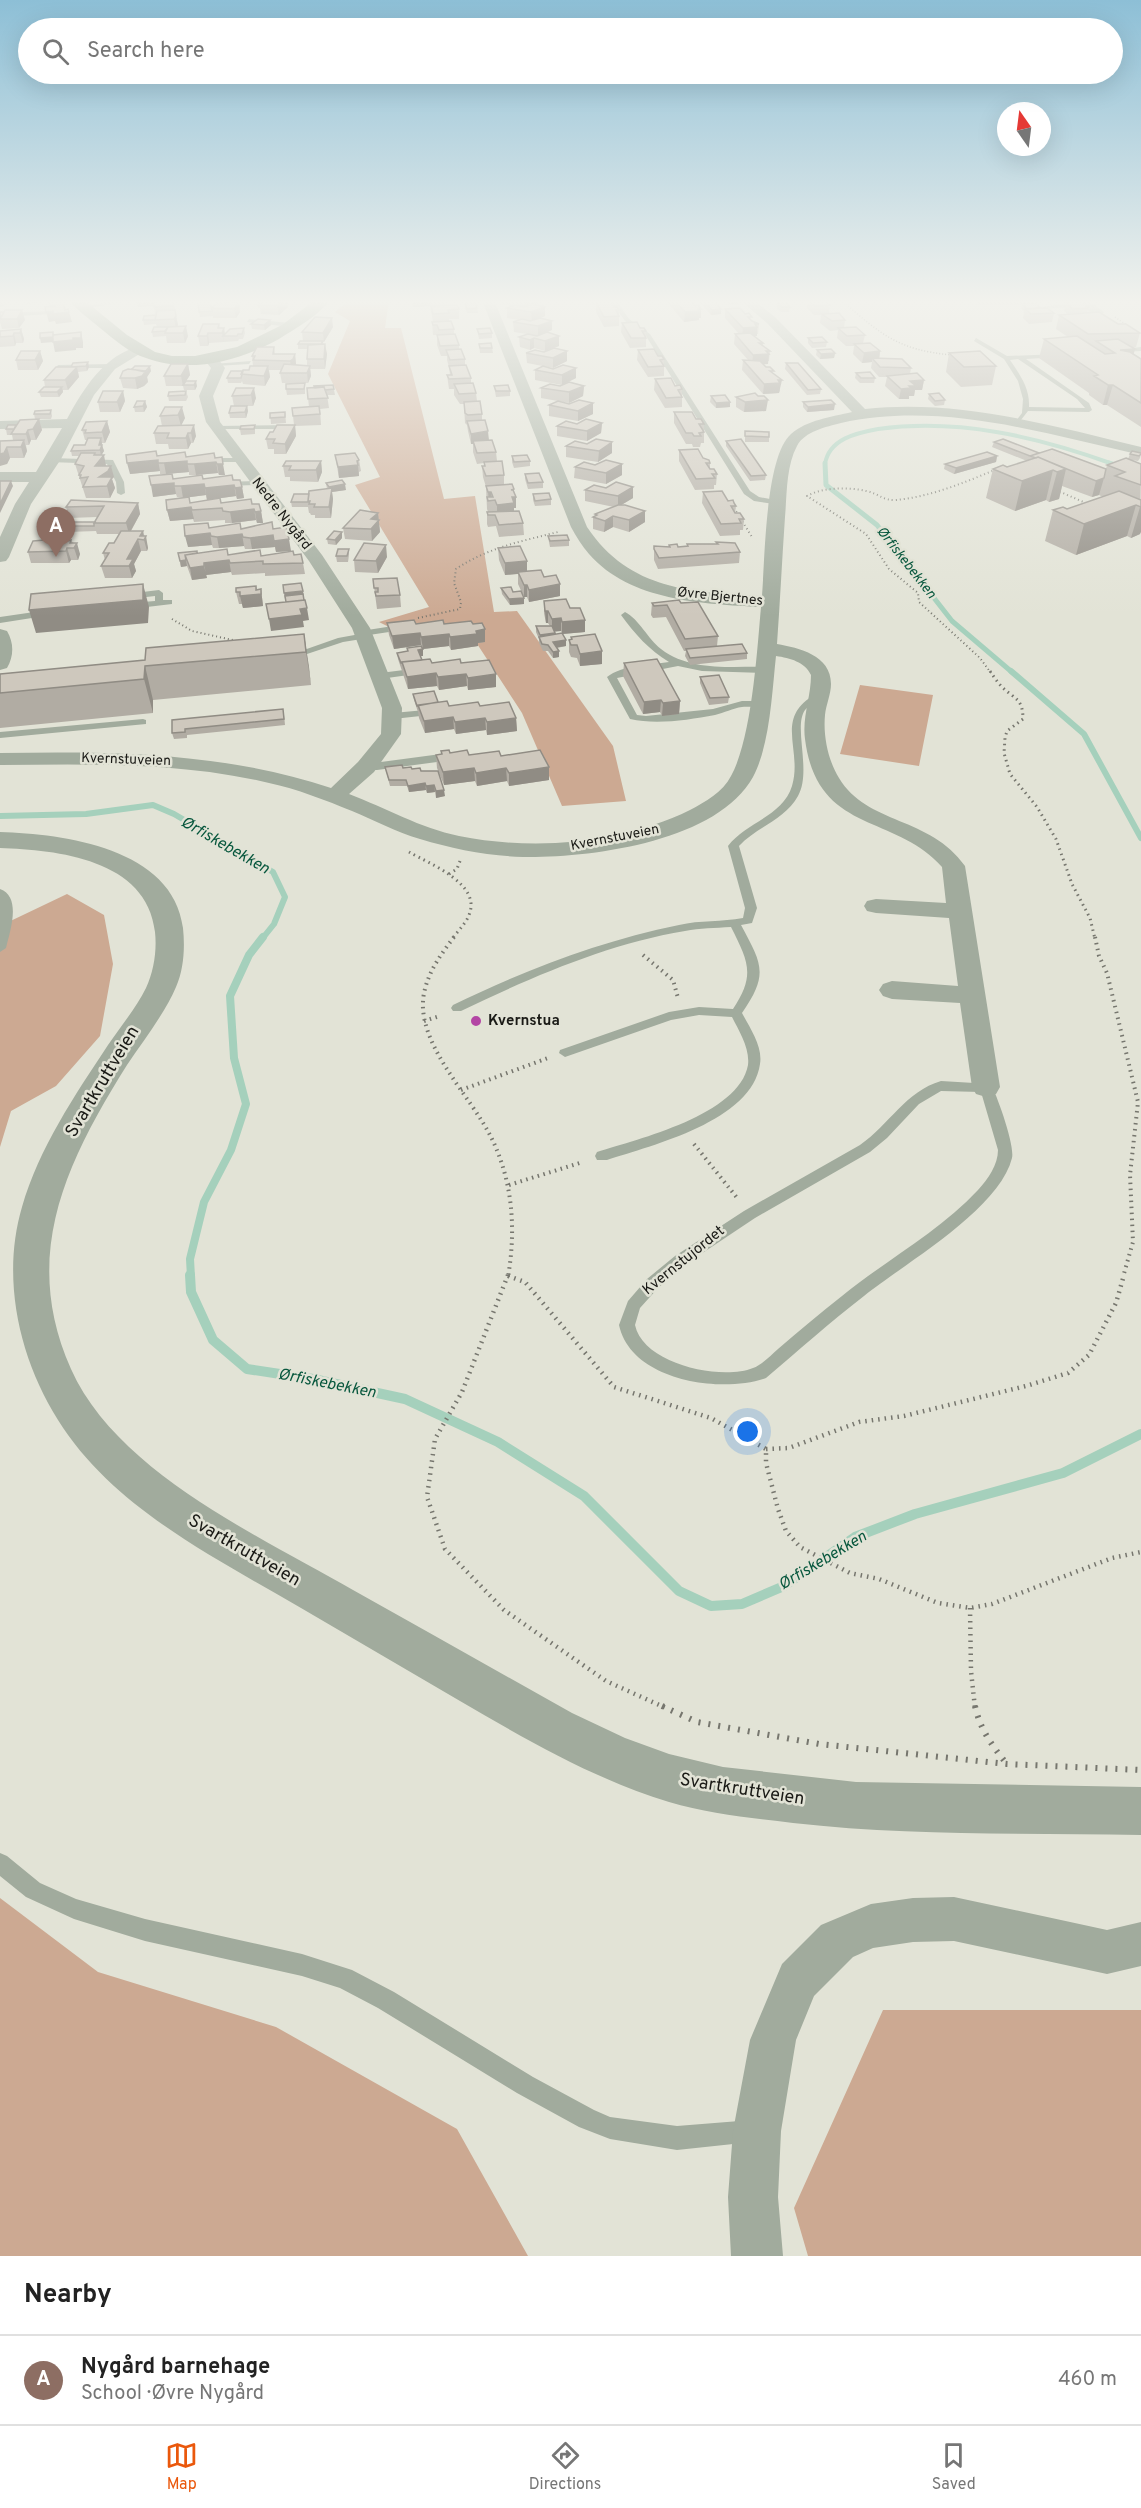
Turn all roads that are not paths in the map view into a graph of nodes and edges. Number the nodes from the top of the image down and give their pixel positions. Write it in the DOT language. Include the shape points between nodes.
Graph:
graph roads {
  1 [pos="81,405"];
  2 [pos="207,405"];
  3 [pos="530,405"];
  4 [pos="692,405"];
  5 [pos="853,405"];
  6 [pos="1025,405"];
  7 [pos="1087,405"];
  8 [pos="1025,409"];
  9 [pos="862,415"];
  10 [pos="70,423"];
  11 [pos="1015,424"];
  12 [pos="0,425"];
  13 [pos="291,427"];
  14 [pos="217,428"];
  15 [pos="1141,451"];
  16 [pos="52,460"];
  17 [pos="194,460"];
  18 [pos="240,460"];
  19 [pos="0,477"];
  20 [pos="39,477"];
  21 [pos="216,483"];
  22 [pos="257,483"];
  23 [pos="121,493"];
  24 [pos="778,503"];
  25 [pos="0,557"];
  26 [pos="115,597"];
  27 [pos="771,602"];
  28 [pos="28,605"];
  29 [pos="115,607"];
  30 [pos="59,612"];
  31 [pos="625,615"];
  32 [pos="21,616"];
  33 [pos="0,620"];
  34 [pos="417,622"];
  35 [pos="364,635"];
  36 [pos="0,636"];
  37 [pos="767,649"];
  38 [pos="278,661"];
  39 [pos="0,664"];
  40 [pos="675,664"];
  41 [pos="431,669"];
  42 [pos="766,670"];
  43 [pos="380,676"];
  44 [pos="819,696"];
  45 [pos="760,704"];
  46 [pos="449,711"];
  47 [pos="393,716"];
  48 [pos="143,722"];
  49 [pos="0,735"];
  50 [pos="464,758"];
  51 [pos="0,759"];
  52 [pos="366,767"];
  53 [pos="334,796"];
  54 [pos="0,840"];
  55 [pos="0,892"];
  56 [pos="876,906"];
  57 [pos="960,911"];
  58 [pos="735,924"];
  59 [pos="0,948"];
  60 [pos="892,990"];
  61 [pos="973,994"];
  62 [pos="457,1008"];
  63 [pos="736,1013"];
  64 [pos="565,1053"];
  65 [pos="986,1088"];
  66 [pos="602,1156"];
  67 [pos="1141,1811"];
  68 [pos="0,1863"];
  69 [pos="1141,1944"];
  70 [pos="757,2131"];
  71 [pos="756,2256"];
  1 -- 10 [label="street"];
  2 -- 14 [label="street, Nedre Nygård"];
  3 -- 27 [label="street, Øvre Bjertnes" via="580,528 590,548 606,563 647,584 694,596"];
  4 -- 24 [label="lane" via="747,492 757,499"];
  5 -- 9 [label="street"];
  6 -- 8 [label="lane"];
  7 -- 8 [label="lane" via="1089,410"];
  8 -- 11 [label="lane"];
  9 -- 11 [label="street, Kvernstuveien" via="948,413"];
  9 -- 24 [label="street, Kvernstuveien" via="821,424 793,441 786,457"];
  10 -- 12 [label="street"];
  10 -- 16 [label="street"];
  11 -- 15 [label="street, Kvernstuveien"];
  13 -- 14 [label="lane"];
  14 -- 18 [label="street, Nedre Nygård"];
  16 -- 20 [label="street"];
  16 -- 23 [label="lane" via="110,462"];
  17 -- 18 [label="lane"];
  18 -- 22 [label="street, Nedre Nygård"];
  19 -- 20 [label="street"];
  20 -- 25 [label="street"];
  21 -- 22 [label="lane"];
  22 -- 35 [label="street, Nedre Nygård"];
  24 -- 27 [label="street, Kvernstuveien"];
  26 -- 29 [label="lane" via="159,593 164,603"];
  27 -- 37 [label="street, Kvernstuveien"];
  28 -- 32 [label="lane"];
  30 -- 32 [label="lane"];
  31 -- 40 [label="lane" via="659,654"];
  32 -- 33 [label="lane"];
  34 -- 35 [label="lane"];
  35 -- 38 [label="lane"];
  35 -- 43 [label="street, Nedre Nygård"];
  36 -- 39 [label="street" via="4,650"];
  37 -- 42 [label="street, Kvernstuveien"];
  37 -- 44 [label="street" via="799,656 815,665 822,680"];
  40 -- 42 [label="lane" via="694,669"];
  40 -- 45 [label="lane" via="612,677 633,717 674,717"];
  41 -- 43 [label="lane"];
  42 -- 45 [label="street, Kvernstuveien"];
  43 -- 47 [label="street, Nedre Nygård"];
  44 -- 57 [label="street, Kvernstujordet" via="816,749 829,779 855,810 937,848 953,866"];
  44 -- 58 [label="lane" via="798,715 799,778 794,795 786,806 733,846 751,908 748,920"];
  45 -- 53 [label="street, Kvernstuveien" via="749,767 736,785 688,820 632,837 548,849 488,848 420,832"];
  46 -- 47 [label="lane"];
  47 -- 52 [label="street" via="391,734"];
  48 -- 49 [label="lane"];
  50 -- 52 [label="lane" via="440,756"];
  51 -- 53 [label="street, Kvernstuveien" via="194,763 273,777"];
  52 -- 53 [label="street"];
  54 -- 67 [label="street, Svartkruttveien" via="56,843 115,861 155,890 172,930 170,966 162,986 58,1157 35,1220 31,1252 35,1315 53,1373 85,1426 138,1482 169,1507 216,1535 555,1730 669,1778 723,1791 856,1806"];
  55 -- 59 [label="lane" via="7,907"];
  56 -- 57 [label="street"];
  57 -- 61 [label="street, Kvernstujordet"];
  58 -- 62 [label="lane" via="707,923 634,940 529,973"];
  58 -- 63 [label="lane" via="756,969 756,979"];
  60 -- 61 [label="street"];
  61 -- 65 [label="street, Kvernstujordet"];
  63 -- 64 [label="lane" via="686,1012"];
  63 -- 66 [label="lane" via="748,1036 754,1064 751,1077 731,1102 680,1128"];
  65 -- 65 [label="lane, Kvernstujordet" via="1001,1130 1005,1156 989,1186 947,1227 760,1373 747,1378 724,1378 672,1369 643,1351 629,1333 628,1317 633,1305 666,1273 728,1226 876,1140 930,1089"];
  68 -- 70 [label="lane" via="33,1890 74,1909 344,1978 525,2085 610,2128 677,2138"];
  69 -- 70 [label="street" via="1107,1952 954,1919 871,1926 837,1941 798,1980 773,2040"];
  70 -- 71 [label="street" via="753,2197"];
}
